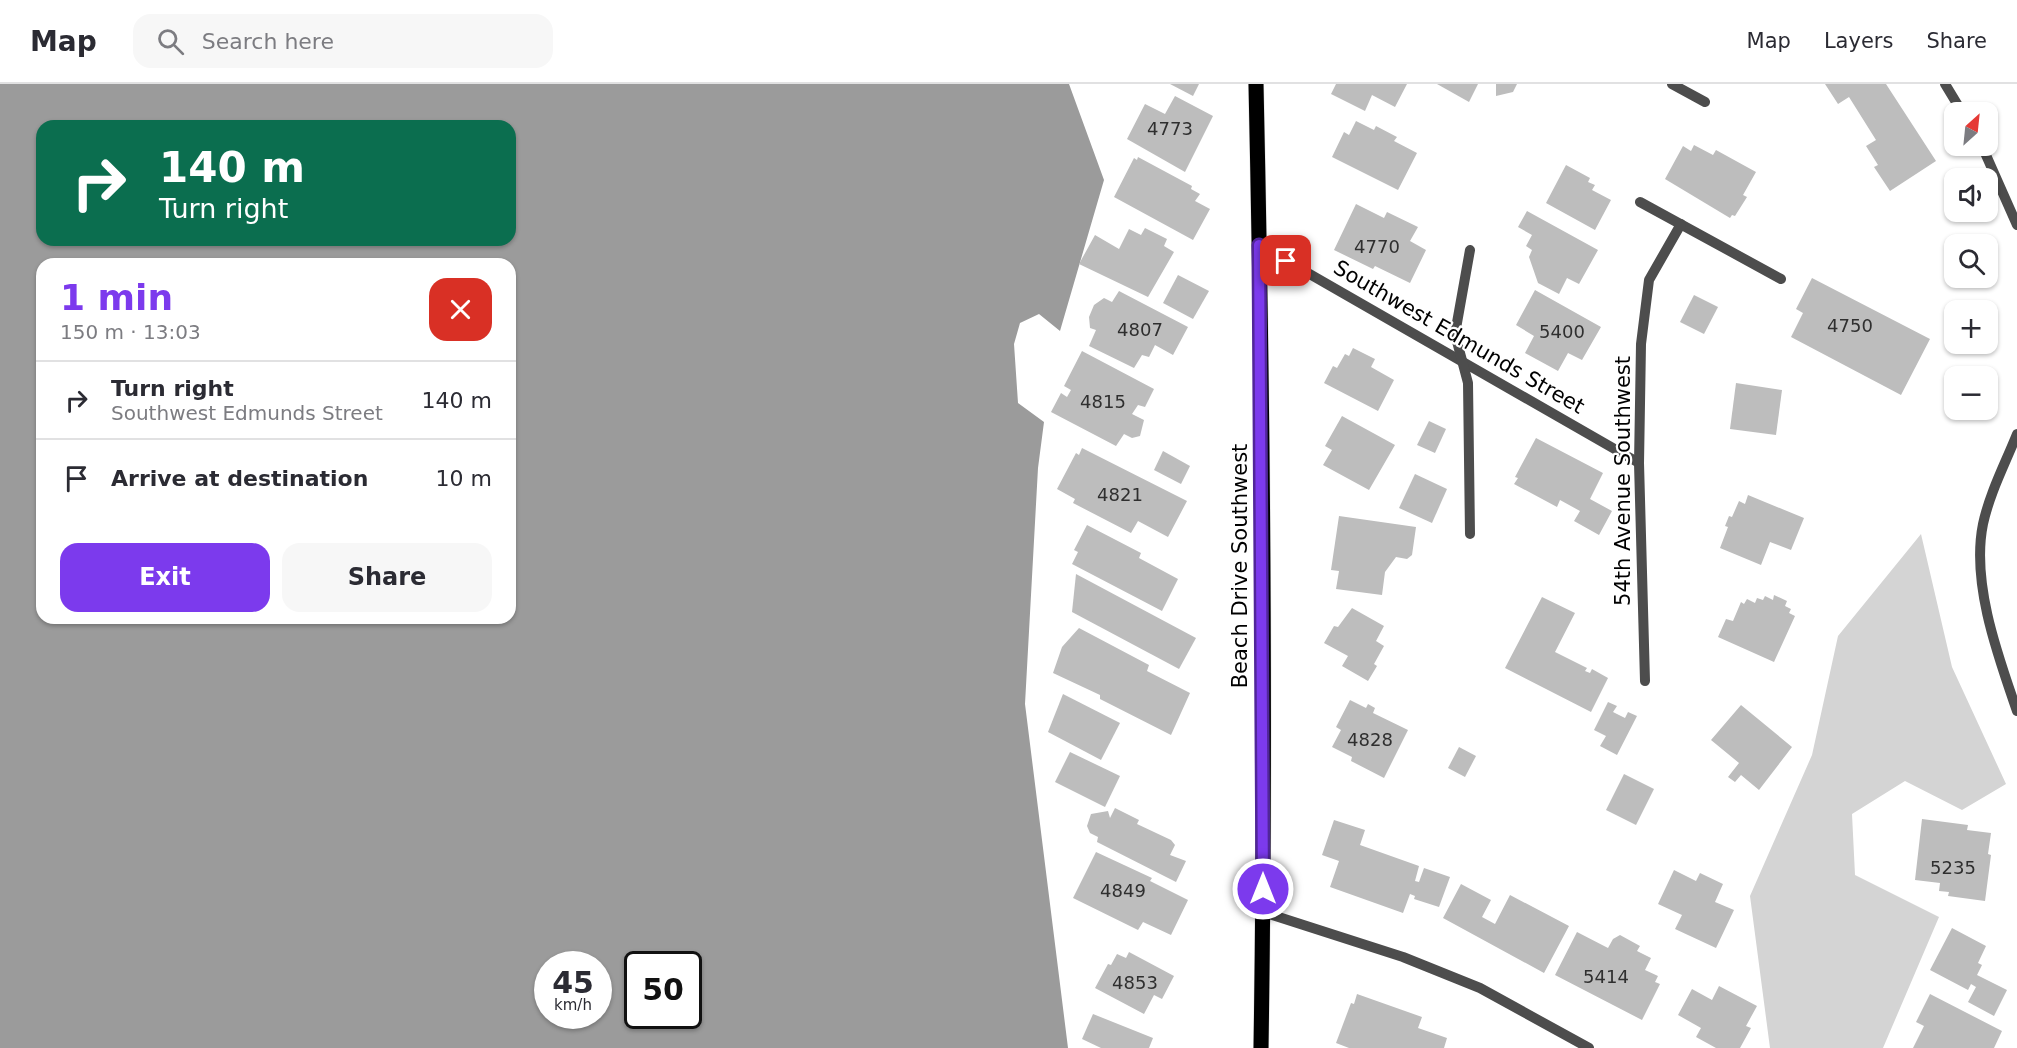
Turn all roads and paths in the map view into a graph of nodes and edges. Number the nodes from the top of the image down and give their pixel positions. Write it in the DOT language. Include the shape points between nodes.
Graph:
graph roads {
  1 [pos="1256,84"];
  2 [pos="1672,84"];
  3 [pos="1945,84"];
  4 [pos="1705,102"];
  5 [pos="1956,102"];
  6 [pos="1986,156"];
  7 [pos="1640,202"];
  8 [pos="1681,224"];
  9 [pos="2017,225"];
  10 [pos="1259,245"];
  11 [pos="1470,250"];
  12 [pos="1781,279"];
  13 [pos="1462,361"];
  14 [pos="2017,434"];
  15 [pos="1639,464"];
  16 [pos="1470,534"];
  17 [pos="1645,681"];
  18 [pos="2017,711"];
  19 [pos="1263,912"];
  20 [pos="1261,1048"];
  21 [pos="1589,1048"];
  1 -- 10 [label="main road, Beach Drive Southwest"];
  2 -- 4 [label="street"];
  3 -- 5 [label="street"];
  6 -- 9 [label="street"];
  7 -- 8 [label="street"];
  8 -- 12 [label="street"];
  8 -- 15 [label="street, 54th Avenue Southwest" via="1649,280 1641,344"];
  10 -- 13 [label="street, Southwest Edmunds Street"];
  10 -- 19 [label="main road, Beach Drive Southwest"];
  11 -- 13 [label="street" via="1455,334"];
  13 -- 15 [label="street, Southwest Edmunds Street"];
  13 -- 16 [label="street" via="1468,383"];
  14 -- 18 [label="street" via="1992,492 1979,560 2001,664"];
  15 -- 17 [label="street, 54th Avenue Southwest"];
  19 -- 20 [label="main road, Beach Drive Southwest"];
  19 -- 21 [label="street" via="1403,957 1480,988"];
}
